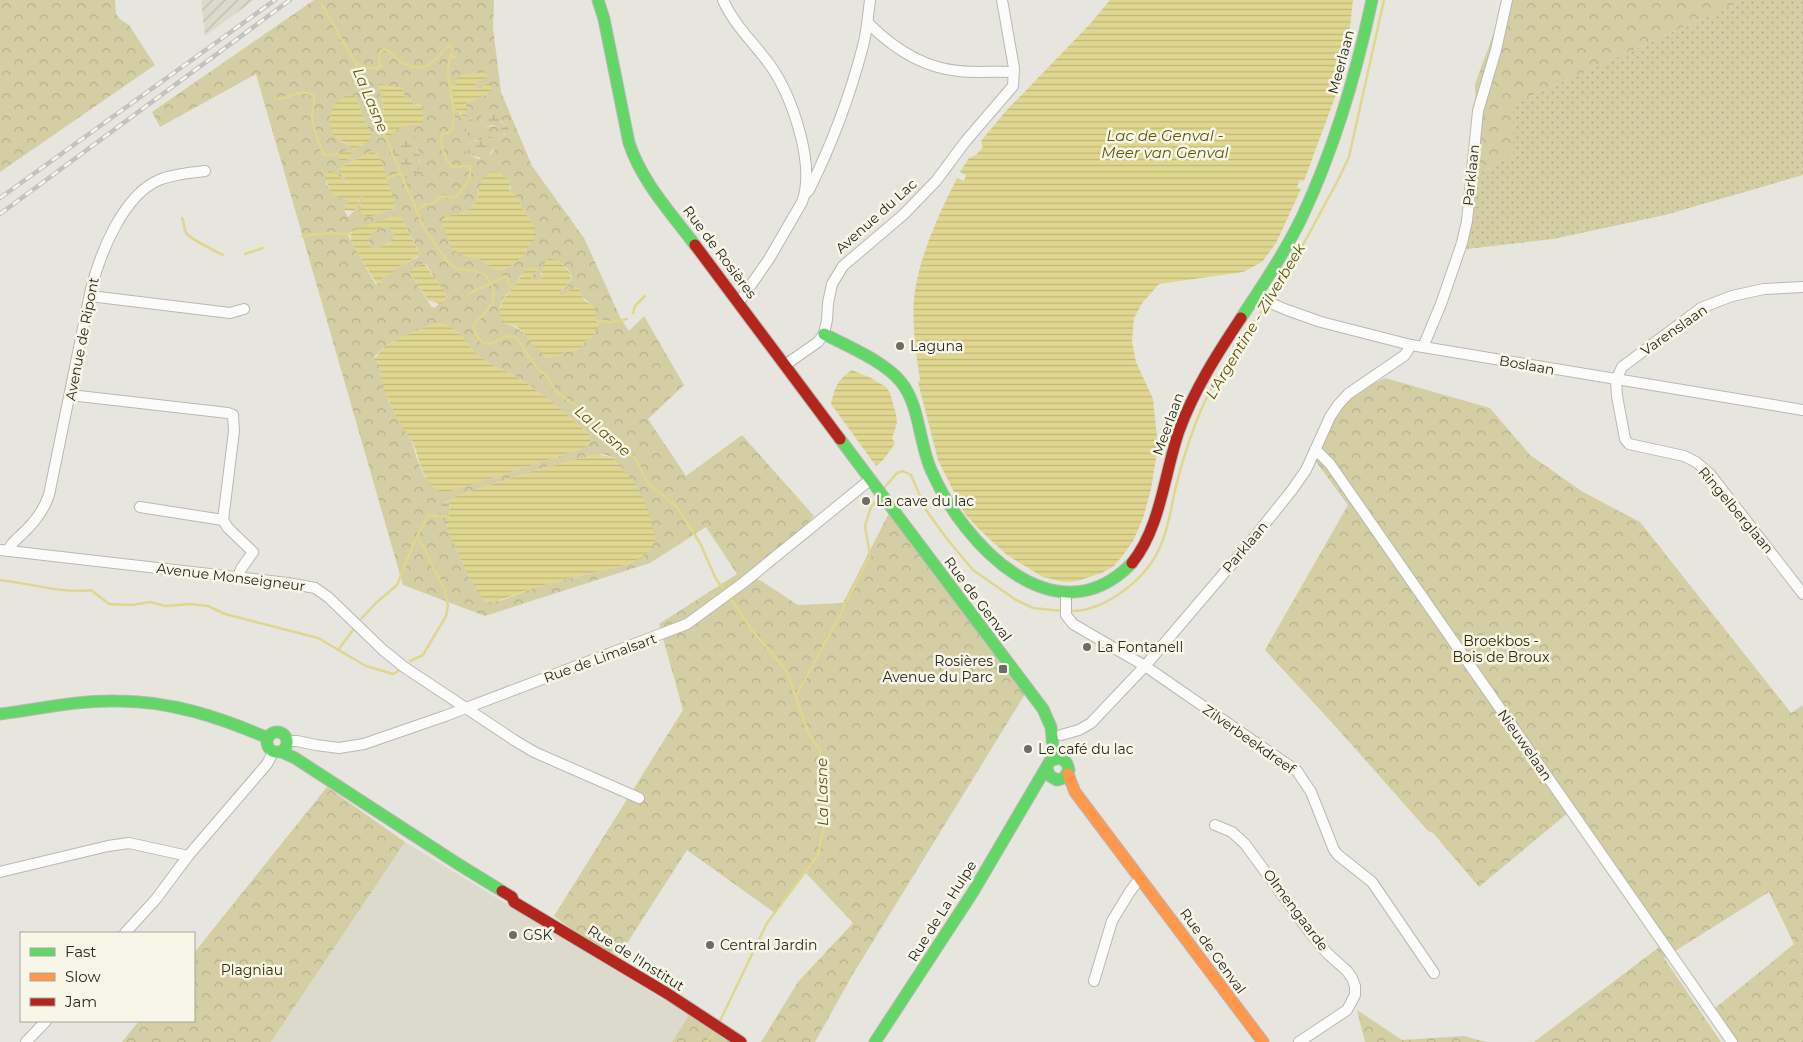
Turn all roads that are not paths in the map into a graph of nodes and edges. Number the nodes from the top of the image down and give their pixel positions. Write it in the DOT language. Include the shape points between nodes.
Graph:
graph roads {
  1 [pos="598,0"];
  2 [pos="723,0"];
  3 [pos="1002,0"];
  4 [pos="1372,0"];
  5 [pos="1508,0"];
  6 [pos="870,1"];
  7 [pos="868,23"];
  8 [pos="1013,72"];
  9 [pos="205,171"];
  10 [pos="804,195"];
  11 [pos="1803,287"];
  12 [pos="90,296"];
  13 [pos="1262,296"];
  14 [pos="739,302"];
  15 [pos="244,309"];
  16 [pos="824,334"];
  17 [pos="1410,345"];
  18 [pos="1423,347"];
  19 [pos="785,365"];
  20 [pos="1616,380"];
  21 [pos="70,395"];
  22 [pos="1803,410"];
  23 [pos="1316,450"];
  24 [pos="871,479"];
  25 [pos="881,494"];
  26 [pos="140,507"];
  27 [pos="223,520"];
  28 [pos="4,550"];
  29 [pos="238,577"];
  30 [pos="1803,594"];
  31 [pos="1066,598"];
  32 [pos="1145,666"];
  33 [pos="466,708"];
  34 [pos="0,714"];
  35 [pos="1050,722"];
  36 [pos="1061,735"];
  37 [pos="268,738"];
  38 [pos="288,741"];
  39 [pos="277,752"];
  40 [pos="1054,762"];
  41 [pos="1063,779"];
  42 [pos="1031,793"];
  43 [pos="639,798"];
  44 [pos="1215,825"];
  45 [pos="188,856"];
  46 [pos="0,872"];
  47 [pos="1140,878"];
  48 [pos="126,932"];
  49 [pos="1434,973"];
  50 [pos="1094,981"];
  51 [pos="45,1022"];
  52 [pos="26,1042"];
  53 [pos="741,1042"];
  54 [pos="875,1042"];
  55 [pos="1263,1042"];
  56 [pos="1300,1042"];
  57 [pos="1732,1042"];
  1 -- 14 [label="street, Rue de Rosières" via="634,158 644,177"];
  2 -- 10 [label="street" via="746,36 771,66 792,110 804,156"];
  3 -- 8 [label="street"];
  4 -- 13 [label="street, Meerlaan" via="1349,93 1329,154"];
  5 -- 18 [label="street, Parklaan" via="1478,112 1462,243"];
  6 -- 7 [label="street"];
  7 -- 8 [label="street" via="892,45 926,63 958,71"];
  7 -- 10 [label="street" via="853,80 826,157"];
  8 -- 16 [label="street, Avenue du Lac" via="1013,86 936,181 903,215 843,266 832,284"];
  9 -- 12 [label="street, Avenue de Ripont" via="157,181 129,205 97,264"];
  10 -- 14 [label="street" via="769,259"];
  11 -- 20 [label="street, Varenslaan" via="1764,289 1701,308 1622,367"];
  12 -- 15 [label="street" via="230,313"];
  12 -- 21 [label="street, Avenue de Ripont"];
  13 -- 17 [label="street, Boslaan" via="1275,305 1321,322"];
  13 -- 31 [label="street, Meerlaan" via="1226,339 1190,403 1142,551 1118,577 1104,586"];
  14 -- 19 [label="street, Rue de Rosières"];
  16 -- 19 [label="street" via="818,342"];
  16 -- 31 [label="street, Meerlaan" via="891,372 901,383 935,481 966,530 1016,574"];
  17 -- 18 [label="street, Boslaan"];
  17 -- 23 [label="street, Parklaan" via="1405,355 1348,394 1338,405"];
  18 -- 20 [label="street, Boslaan"];
  19 -- 24 [label="street, Rue de Rosières"];
  20 -- 22 [label="street, Boslaan"];
  20 -- 30 [label="street, Ringelberglaan" via="1625,439 1629,444 1684,456 1710,474"];
  21 -- 27 [label="street" via="233,415 234,431"];
  21 -- 28 [label="street, Avenue de Ripont" via="50,495 20,537"];
  23 -- 32 [label="street, Parklaan" via="1281,504"];
  23 -- 57 [label="street, Nieuwelaan" via="1330,464"];
  24 -- 25 [label="street, Rue de Rosières"];
  24 -- 33 [label="street, Rue de Limalsart" via="687,624"];
  25 -- 35 [label="street, Rue de Genval"];
  26 -- 27 [label="street"];
  27 -- 29 [label="street" via="253,552"];
  28 -- 29 [label="street, Avenue Monseigneur"];
  29 -- 33 [label="street, Avenue Monseigneur" via="300,585 320,591 397,661"];
  31 -- 32 [label="street, Zilverbeekdreef" via="1066,615 1073,624"];
  32 -- 36 [label="street, Parklaan" via="1091,723"];
  32 -- 49 [label="street, Zilverbeekdreef" via="1297,771 1311,792 1334,850 1372,882"];
  33 -- 38 [label="street, Rue de Limalsart" via="359,745 339,748"];
  33 -- 43 [label="street, Avenue Monseigneur" via="534,752"];
  34 -- 37 [label="street" via="94,702 133,701 207,714"];
  35 -- 36 [label="street, Rue de Genval"];
  35 -- 40 [label="street, Rue de Genval"];
  36 -- 40 [label="street"];
  37 -- 38 [label="street" via="279,732"];
  37 -- 39 [label="street" via="267,744"];
  38 -- 39 [label="street" via="286,747"];
  39 -- 45 [label="street"];
  39 -- 53 [label="street, Rue de l'Institut" via="295,758 512,897 514,902 668,994"];
  40 -- 41 [label="street" via="1050,776"];
  40 -- 41 [label="street" via="1068,764"];
  40 -- 42 [label="street, Rue de La Hulpe"];
  41 -- 42 [label="street, Rue de La Hulpe"];
  41 -- 47 [label="street, Rue de Genval"];
  42 -- 54 [label="street, Rue de La Hulpe" via="973,892"];
  44 -- 56 [label="street, Olmengaarde" via="1232,832 1245,844 1311,934 1352,978 1355,995 1347,1010"];
  45 -- 46 [label="street" via="129,843"];
  45 -- 48 [label="street"];
  47 -- 50 [label="street" via="1112,921"];
  47 -- 55 [label="street, Rue de Genval"];
  51 -- 52 [label="street"];
}
